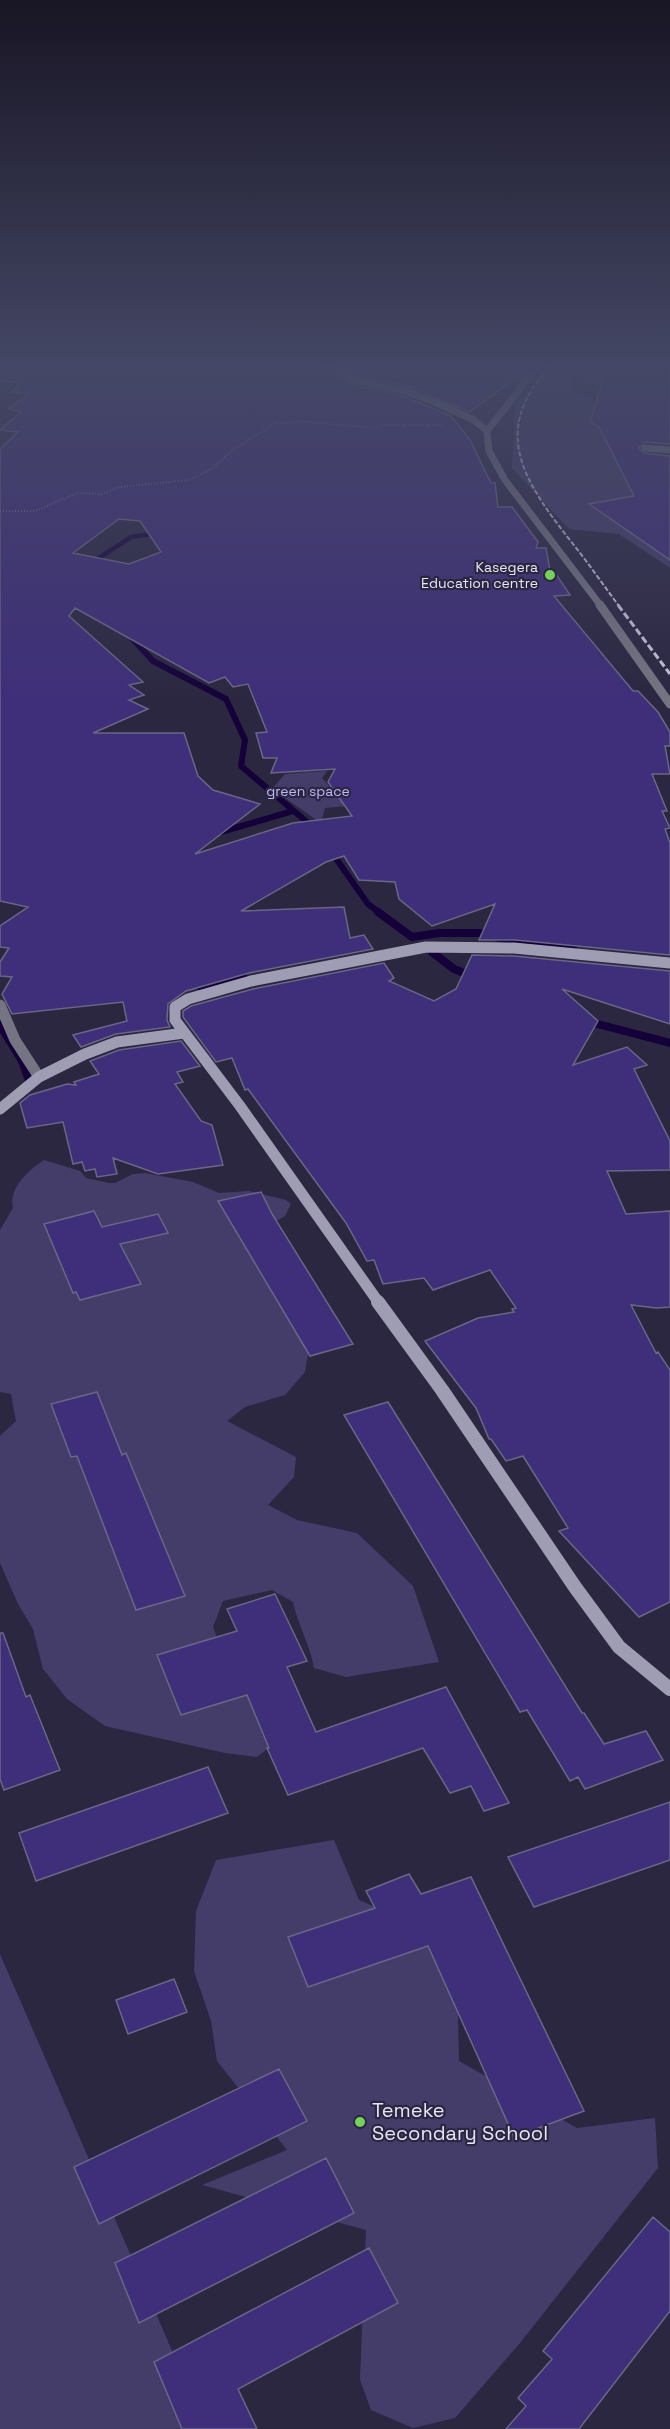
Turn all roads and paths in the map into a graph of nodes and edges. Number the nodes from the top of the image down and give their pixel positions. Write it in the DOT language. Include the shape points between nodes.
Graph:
graph roads {
  1 [pos="194,477"];
  2 [pos="504,477"];
  3 [pos="0,512"];
  4 [pos="670,704"];
  5 [pos="670,963"];
  6 [pos="0,1005"];
  7 [pos="184,1033"];
  8 [pos="39,1077"];
  9 [pos="0,1109"];
  10 [pos="670,1689"];
  1 -- 3 [label="path" via="120,487 102,494 77,493 35,511"];
  2 -- 4 [label="street"];
  5 -- 7 [label="street" via="518,949 425,947 285,973 193,997 180,1002 173,1012"];
  6 -- 8 [label="street" via="15,1040"];
  7 -- 8 [label="street" via="117,1042"];
  7 -- 10 [label="street" via="442,1390 619,1647"];
  8 -- 9 [label="street"];
}
